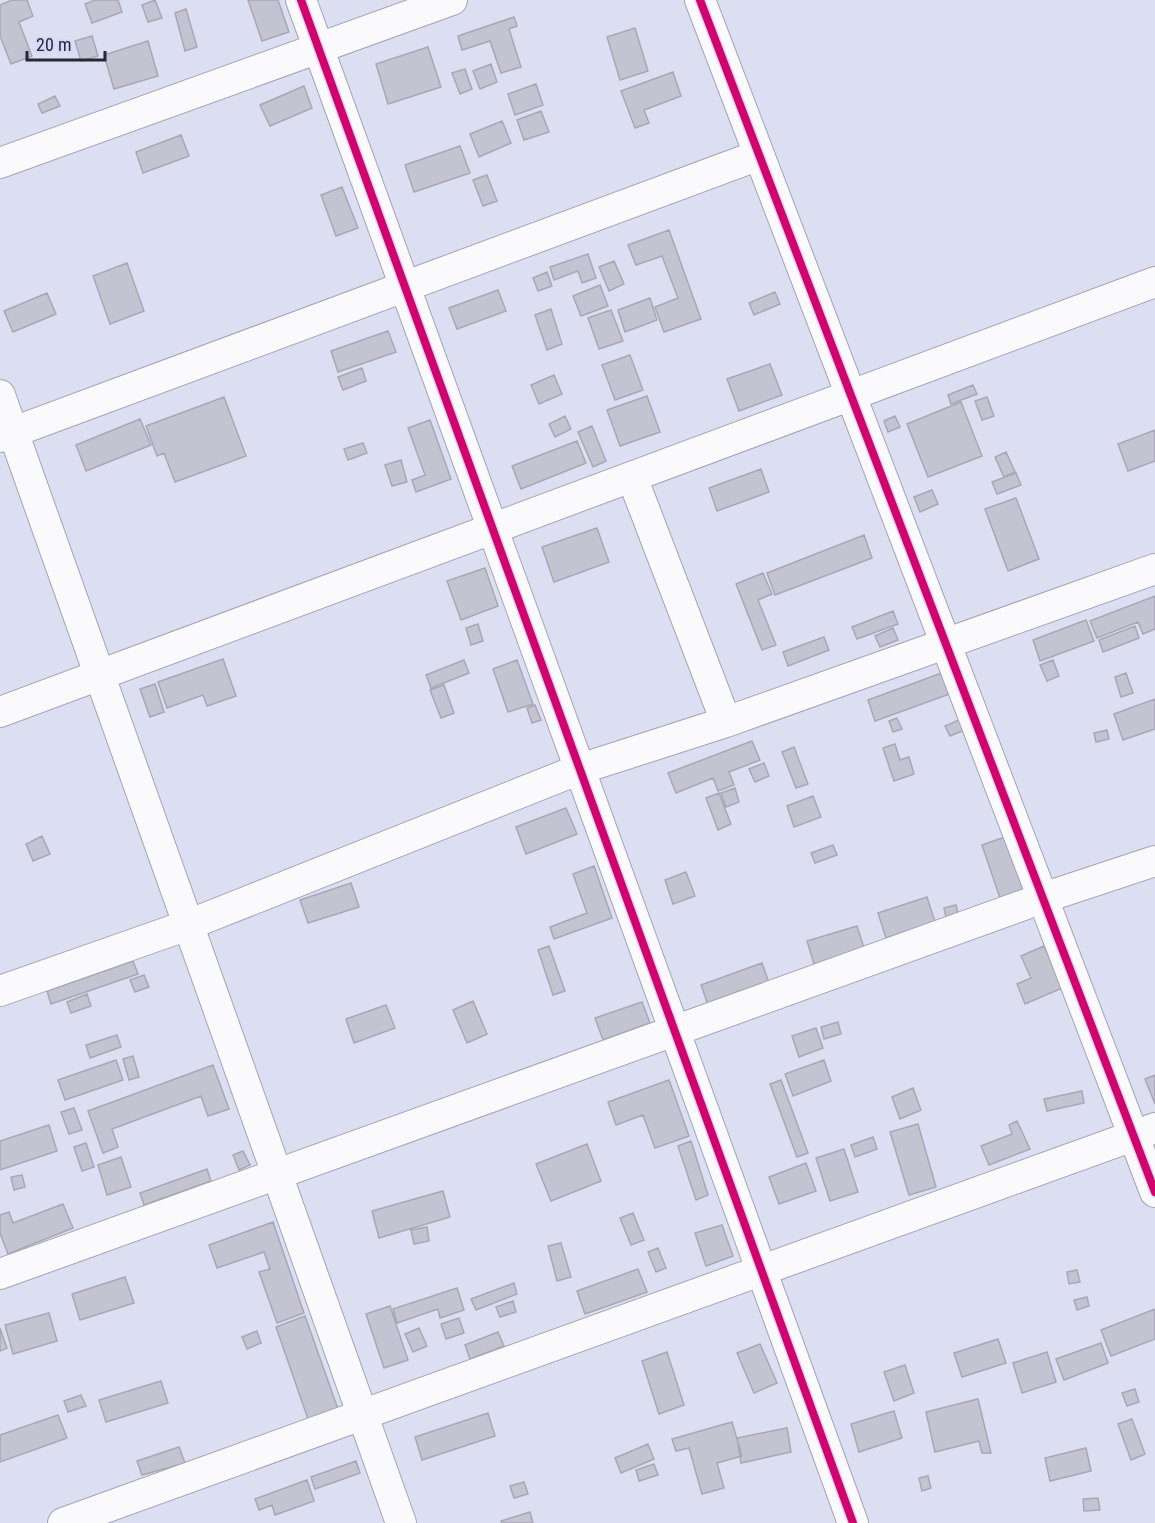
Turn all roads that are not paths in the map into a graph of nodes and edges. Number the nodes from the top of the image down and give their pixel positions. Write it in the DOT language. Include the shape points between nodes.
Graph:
graph roads {
  1 [pos="301,0"];
  2 [pos="452,0"];
  3 [pos="700,0"];
  4 [pos="318,48"];
  5 [pos="759,155"];
  6 [pos="0,162"];
  7 [pos="1155,282"];
  8 [pos="405,287"];
  9 [pos="0,395"];
  10 [pos="851,395"];
  11 [pos="7,434"];
  12 [pos="632,477"];
  13 [pos="493,529"];
  14 [pos="1155,569"];
  15 [pos="946,644"];
  16 [pos="99,675"];
  17 [pos="0,712"];
  18 [pos="726,722"];
  19 [pos="580,769"];
  20 [pos="1155,861"];
  21 [pos="1043,898"];
  22 [pos="189,925"];
  23 [pos="0,991"];
  24 [pos="675,1031"];
  25 [pos="1144,1132"];
  26 [pos="277,1174"];
  27 [pos="1155,1192"];
  28 [pos="761,1270"];
  29 [pos="0,1274"];
  30 [pos="362,1415"];
  31 [pos="63,1523"];
  32 [pos="401,1523"];
  33 [pos="853,1523"];
  1 -- 4 [label="street"];
  2 -- 4 [label="street"];
  3 -- 5 [label="street"];
  4 -- 6 [label="street"];
  4 -- 8 [label="street"];
  5 -- 8 [label="street"];
  5 -- 10 [label="street"];
  7 -- 10 [label="street"];
  8 -- 11 [label="street"];
  8 -- 13 [label="street"];
  9 -- 11 [label="street"];
  10 -- 12 [label="street"];
  10 -- 15 [label="street"];
  11 -- 16 [label="street"];
  12 -- 13 [label="street"];
  12 -- 18 [label="street"];
  13 -- 16 [label="street"];
  13 -- 19 [label="street"];
  14 -- 15 [label="street"];
  15 -- 18 [label="street"];
  15 -- 21 [label="street"];
  16 -- 17 [label="street"];
  16 -- 22 [label="street"];
  18 -- 19 [label="street"];
  19 -- 22 [label="street"];
  19 -- 24 [label="street"];
  20 -- 21 [label="street"];
  21 -- 24 [label="street"];
  21 -- 25 [label="street"];
  22 -- 23 [label="street"];
  22 -- 26 [label="street"];
  24 -- 26 [label="street"];
  24 -- 28 [label="street"];
  25 -- 27 [label="street"];
  25 -- 28 [label="street"];
  26 -- 29 [label="street"];
  26 -- 30 [label="street"];
  28 -- 30 [label="street"];
  28 -- 33 [label="street"];
  30 -- 31 [label="street"];
  30 -- 32 [label="street"];
}
